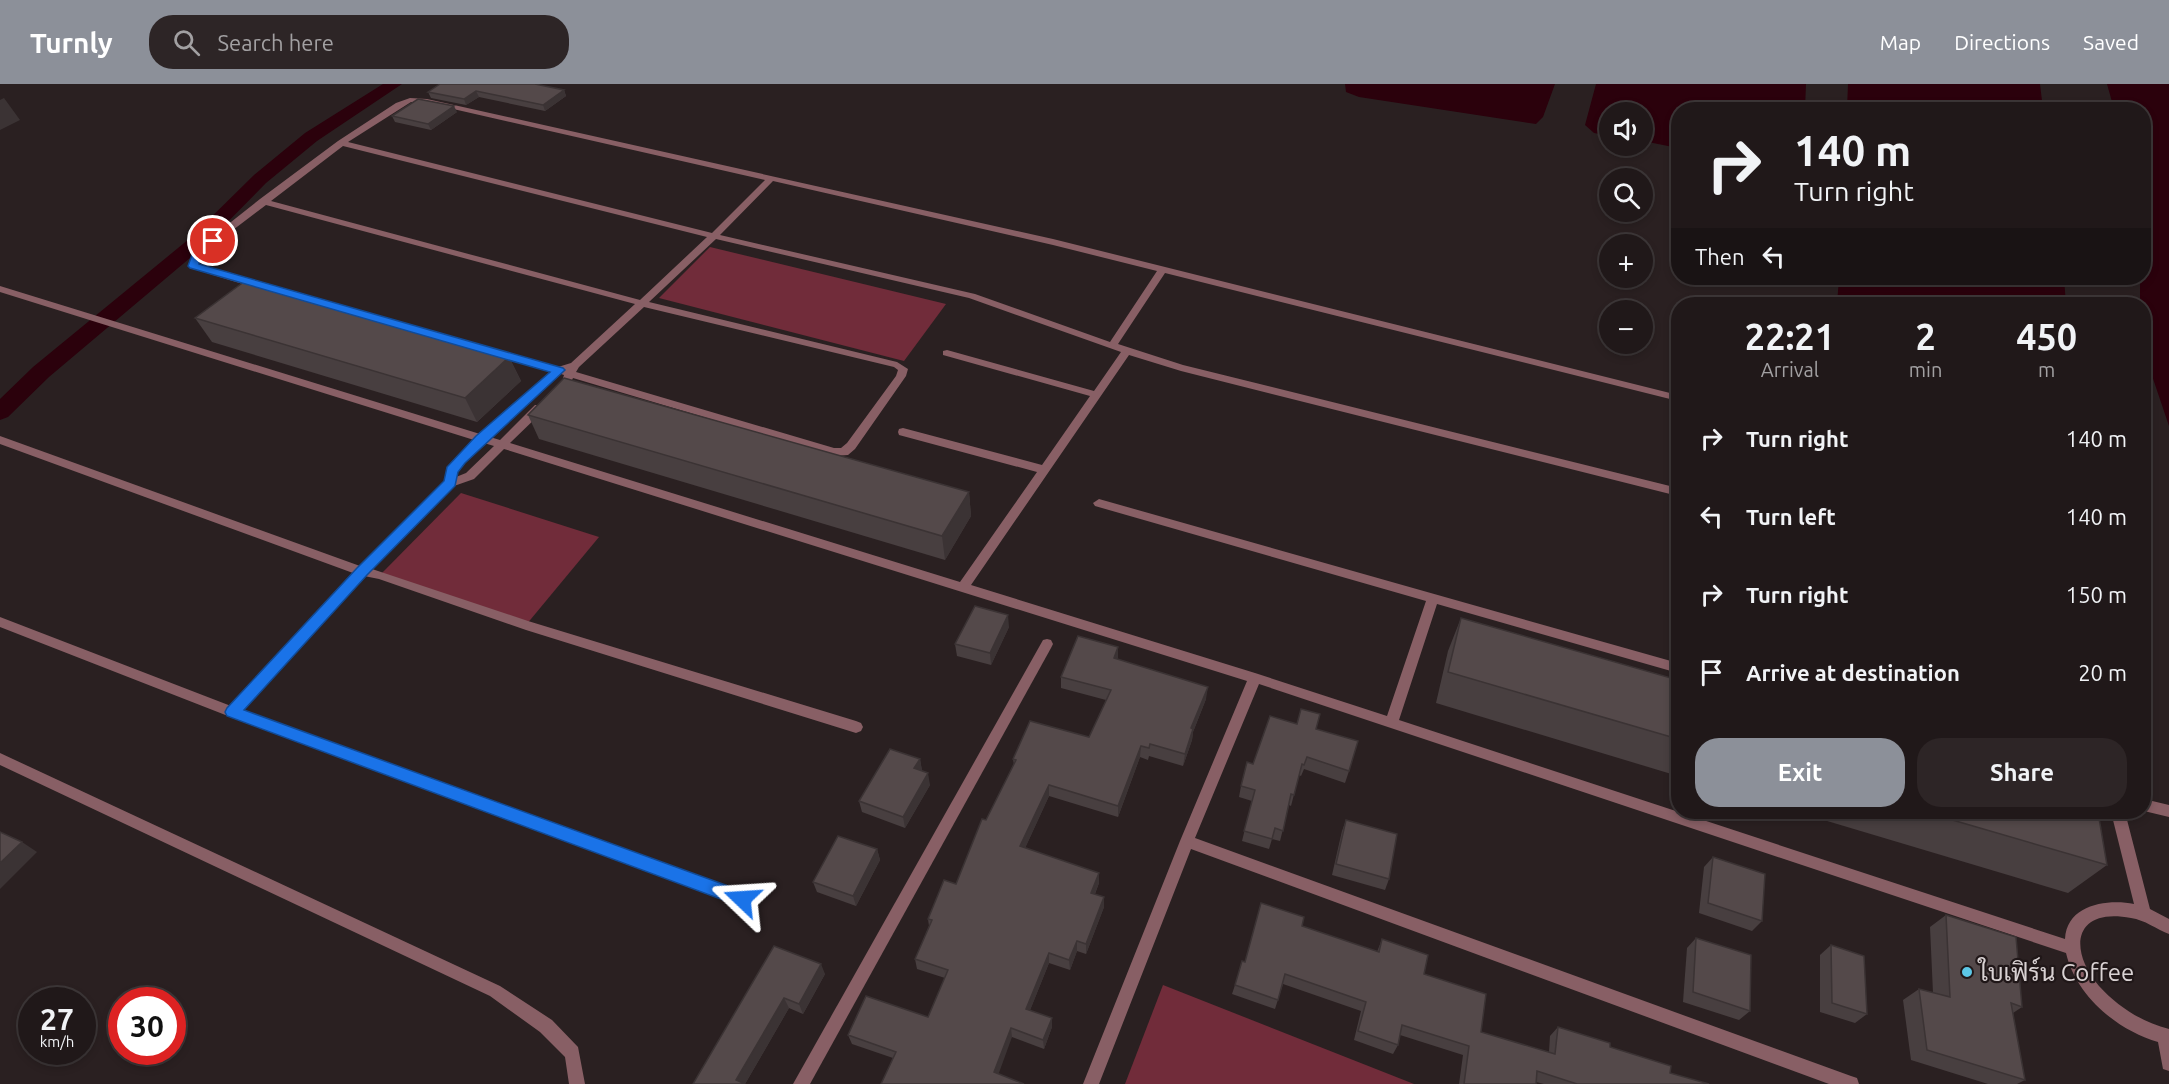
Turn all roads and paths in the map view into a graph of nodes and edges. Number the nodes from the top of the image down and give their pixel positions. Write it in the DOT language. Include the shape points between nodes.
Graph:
graph roads {
  1 [pos="341,143"];
  2 [pos="771,178"];
  3 [pos="264,201"];
  4 [pos="714,236"];
  5 [pos="1162,270"];
  6 [pos="266,287"];
  7 [pos="0,289"];
  8 [pos="641,303"];
  9 [pos="333,306"];
  10 [pos="1113,345"];
  11 [pos="1127,351"];
  12 [pos="947,353"];
  13 [pos="559,370"];
  14 [pos="574,370"];
  15 [pos="1097,395"];
  16 [pos="1671,396"];
  17 [pos="903,432"];
  18 [pos="481,439"];
  19 [pos="0,440"];
  20 [pos="501,445"];
  21 [pos="1044,470"];
  22 [pos="450,483"];
  23 [pos="1671,490"];
  24 [pos="1100,503"];
  25 [pos="362,572"];
  26 [pos="962,588"];
  27 [pos="1433,598"];
  28 [pos="0,622"];
  29 [pos="1047,644"];
  30 [pos="1671,666"];
  31 [pos="1255,678"];
  32 [pos="233,712"];
  33 [pos="1391,723"];
  34 [pos="856,727"];
  35 [pos="0,759"];
  36 [pos="2151,807"];
  37 [pos="2169,811"];
  38 [pos="1671,816"];
  39 [pos="1682,819"];
  40 [pos="2120,819"];
  41 [pos="1186,841"];
  42 [pos="742,899"];
  43 [pos="2144,914"];
  44 [pos="2169,927"];
  45 [pos="2072,948"];
  46 [pos="2167,1036"];
  47 [pos="2169,1063"];
  48 [pos="577,1084"];
  49 [pos="801,1084"];
  50 [pos="1091,1084"];
  51 [pos="1851,1084"];
  1 -- 2 [label="street" via="399,105 410,100 427,101"];
  1 -- 3 [label="street"];
  1 -- 4 [label="street"];
  2 -- 4 [label="street"];
  2 -- 5 [label="street"];
  3 -- 6 [label="street" via="196,254 193,266"];
  3 -- 8 [label="street"];
  4 -- 8 [label="street"];
  4 -- 10 [label="street" via="972,296"];
  5 -- 10 [label="street"];
  5 -- 16 [label="street"];
  7 -- 18 [label="street"];
  8 -- 14 [label="street"];
  8 -- 14 [label="street" via="897,365 903,369 902,376 851,446 844,452 834,452"];
  9 -- 13 [label="street"];
  10 -- 11 [label="street"];
  11 -- 15 [label="street"];
  11 -- 23 [label="street" via="1224,379"];
  12 -- 15 [label="street"];
  13 -- 14 [label="street"];
  13 -- 18 [label="street"];
  14 -- 20 [label="street"];
  15 -- 21 [label="street"];
  17 -- 21 [label="street"];
  18 -- 20 [label="street"];
  18 -- 22 [label="street" via="452,470"];
  19 -- 25 [label="street"];
  20 -- 22 [label="street" via="470,476"];
  20 -- 26 [label="street"];
  21 -- 26 [label="street"];
  22 -- 25 [label="street"];
  24 -- 27 [label="street"];
  25 -- 32 [label="street"];
  25 -- 34 [label="street"];
  26 -- 31 [label="street"];
  27 -- 30 [label="street"];
  27 -- 33 [label="street"];
  28 -- 32 [label="street"];
  29 -- 49 [label="street"];
  31 -- 33 [label="street"];
  31 -- 41 [label="street"];
  32 -- 42 [label="street"];
  33 -- 38 [label="street"];
  35 -- 48 [label="street" via="495,991 546,1026 572,1053"];
  36 -- 37 [label="street"];
  39 -- 45 [label="street"];
  40 -- 43 [label="street"];
  41 -- 50 [label="street"];
  41 -- 51 [label="street"];
  43 -- 44 [label="street"];
  43 -- 45 [label="street" via="2099,909 2083,916 2073,930"];
  45 -- 46 [label="street" via="2078,968 2114,1010 2138,1026"];
  46 -- 47 [label="street"];
}
